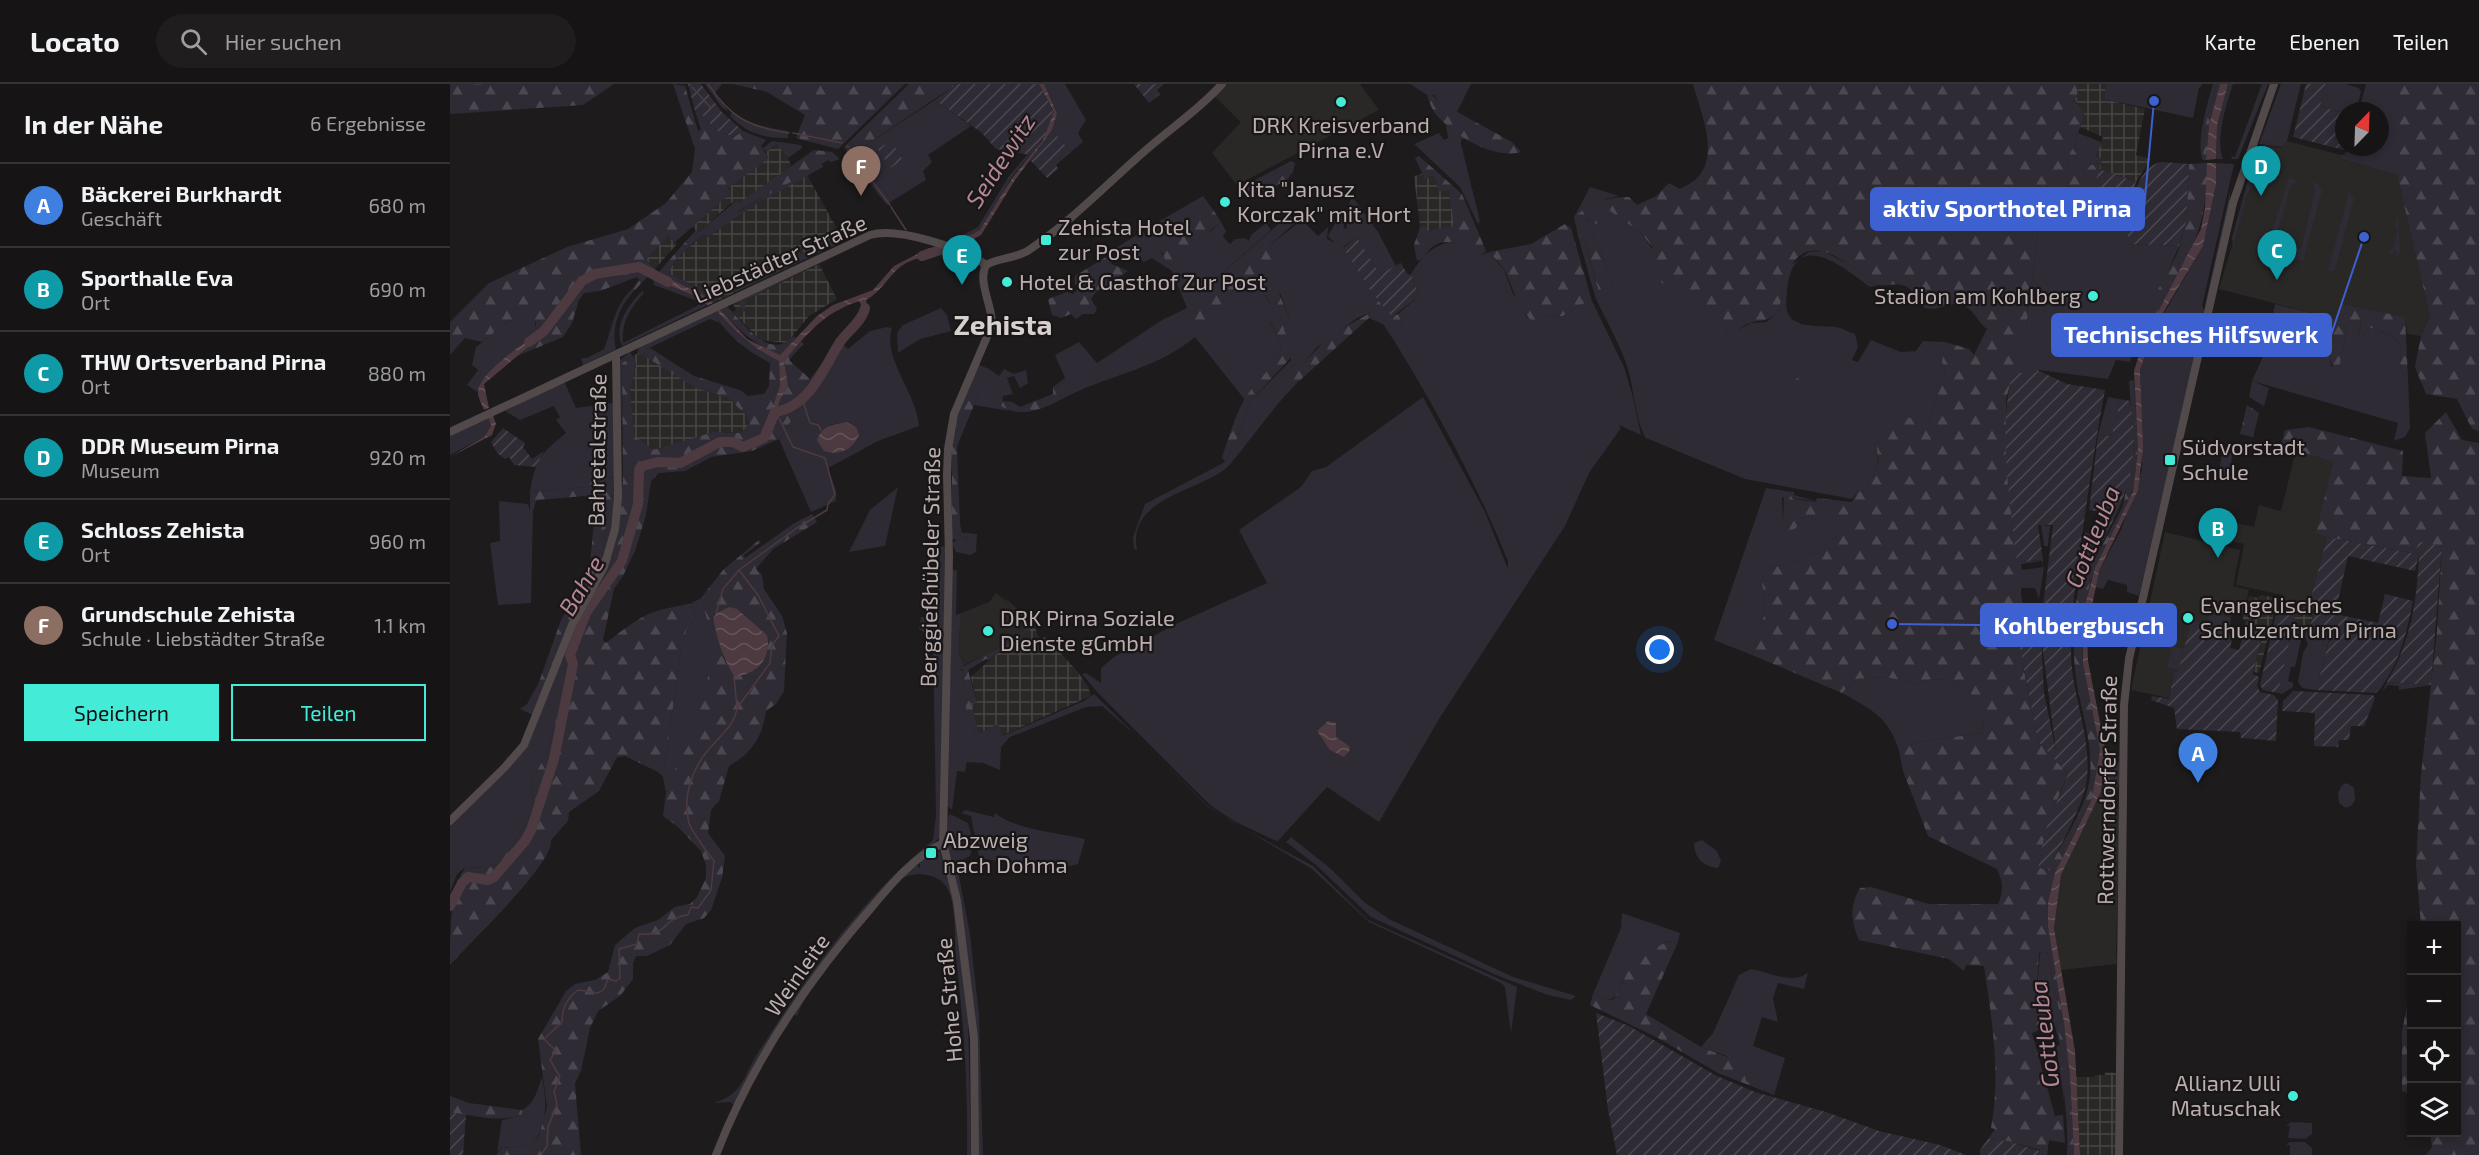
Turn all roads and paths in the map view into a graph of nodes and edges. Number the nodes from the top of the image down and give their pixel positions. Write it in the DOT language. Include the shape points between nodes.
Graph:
graph roads {
  1 [pos="1222,84"];
  2 [pos="2274,84"];
  3 [pos="986,266"];
  4 [pos="616,355"];
  5 [pos="450,432"];
  6 [pos="450,820"];
  7 [pos="943,843"];
  8 [pos="716,1155"];
  9 [pos="975,1155"];
  10 [pos="2119,1155"];
  1 -- 3 [label="main road" via="1197,110 1029,250"];
  2 -- 10 [label="main road, Rottwerndorfer Straße" via="2232,207 2129,659 2124,705"];
  3 -- 4 [label="main road, Liebstädter Straße" via="952,249 891,232 876,233"];
  3 -- 7 [label="main road, Berggießhübeler Straße" via="983,277 992,326 959,402 948,448"];
  4 -- 5 [label="main road, Liebstädter Straße"];
  4 -- 6 [label="main road, Bahretalstraße" via="618,497 615,529 604,567 572,625 524,745"];
  7 -- 8 [label="main road, Weinleite" via="904,871 835,950 762,1059"];
  7 -- 9 [label="main road, Hohe Straße" via="957,901 974,1038"];
}
